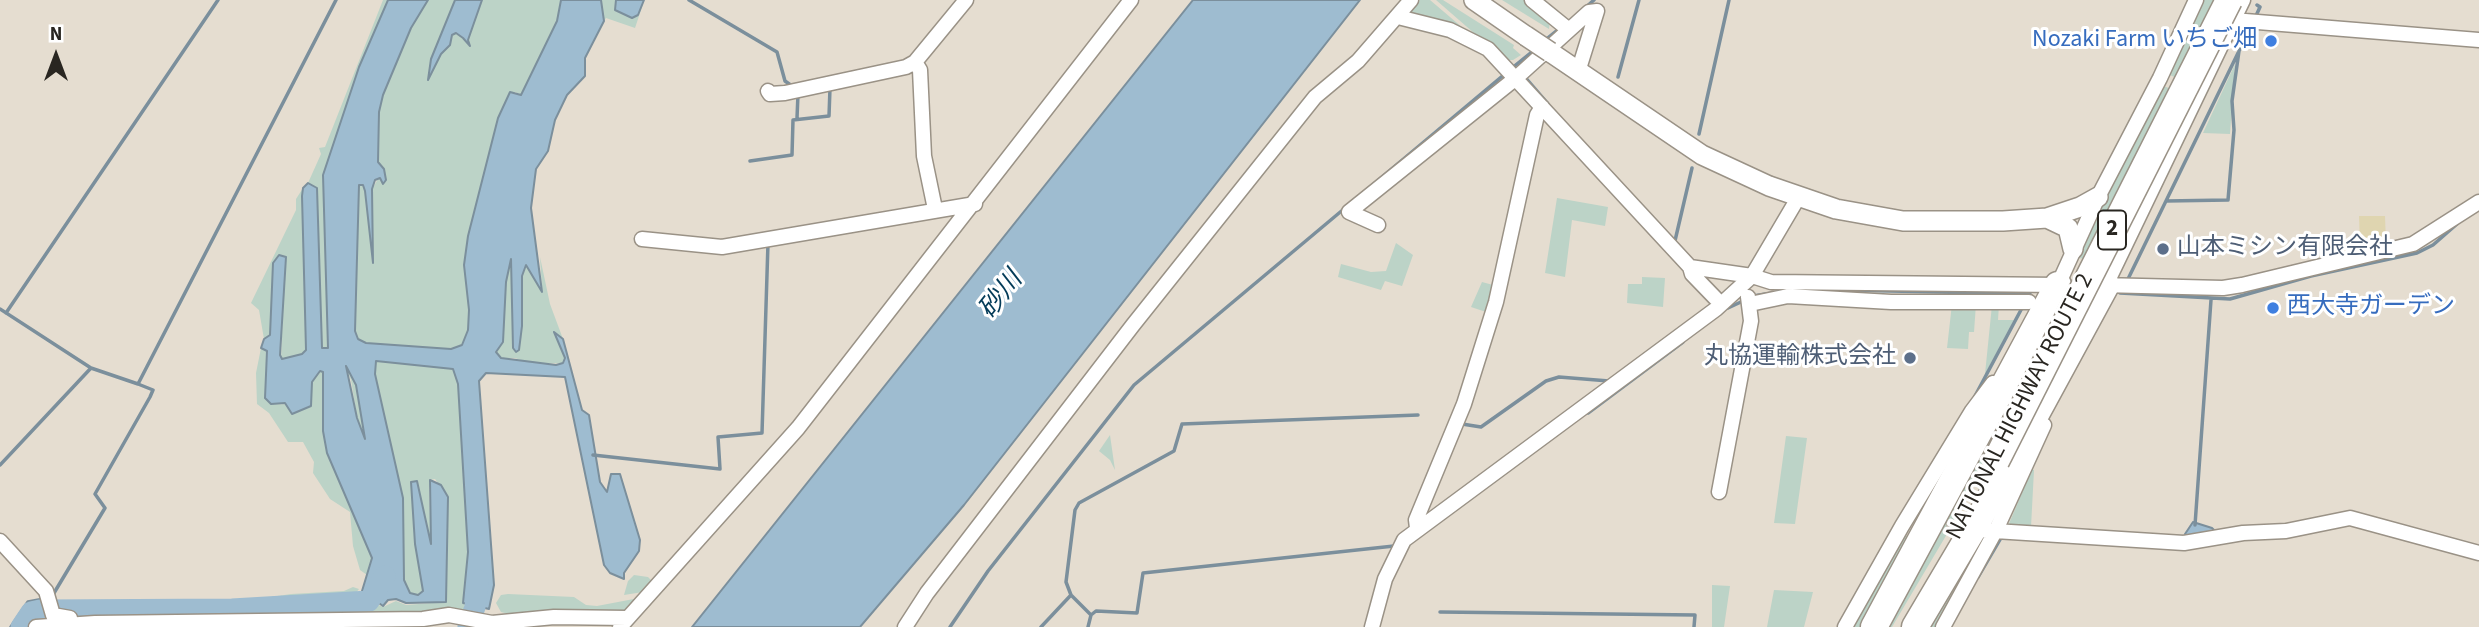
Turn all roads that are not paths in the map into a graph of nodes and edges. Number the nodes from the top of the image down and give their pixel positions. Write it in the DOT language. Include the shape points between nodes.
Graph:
graph roads {
  1 [pos="966,0"];
  2 [pos="1131,0"];
  3 [pos="1410,0"];
  4 [pos="1474,0"];
  5 [pos="1532,0"];
  6 [pos="2196,0"];
  7 [pos="2243,0"];
  8 [pos="2231,10"];
  9 [pos="1398,17"];
  10 [pos="1565,27"];
  11 [pos="2479,40"];
  12 [pos="915,62"];
  13 [pos="1515,72"];
  14 [pos="1578,72"];
  15 [pos="2160,78"];
  16 [pos="768,90"];
  17 [pos="2196,97"];
  18 [pos="1542,107"];
  19 [pos="2098,197"];
  20 [pos="1798,198"];
  21 [pos="2479,202"];
  22 [pos="975,204"];
  23 [pos="935,209"];
  24 [pos="2047,218"];
  25 [pos="1378,225"];
  26 [pos="642,239"];
  27 [pos="2073,249"];
  28 [pos="1692,268"];
  29 [pos="1752,276"];
  30 [pos="2058,285"];
  31 [pos="2106,285"];
  32 [pos="1747,296"];
  33 [pos="1721,304"];
  34 [pos="2033,315"];
  35 [pos="2074,345"];
  36 [pos="1719,492"];
  37 [pos="1417,528"];
  38 [pos="1979,530"];
  39 [pos="1996,530"];
  40 [pos="0,541"];
  41 [pos="2479,553"];
  42 [pos="1925,589"];
  43 [pos="95,623"];
  44 [pos="623,623"];
  45 [pos="36,627"];
  46 [pos="905,627"];
  47 [pos="1372,627"];
  48 [pos="1845,627"];
  49 [pos="1874,627"];
  50 [pos="1896,627"];
  51 [pos="1904,627"];
  52 [pos="1915,627"];
  53 [pos="1943,627"];
  1 -- 12 [label="street"];
  2 -- 22 [label="street"];
  3 -- 9 [label="street"];
  4 -- 14 [label="street, bridge"];
  5 -- 10 [label="street"];
  6 -- 15 [label="street"];
  7 -- 8 [label="street"];
  8 -- 11 [label="street" via="2253,22"];
  8 -- 17 [label="street"];
  8 -- 42 [label="highway, NATIONAL HIGHWAY ROUTE 2 / 2, bridge"];
  9 -- 13 [label="street" via="1472,38"];
  9 -- 46 [label="street" via="1358,61 1315,97 1091,378"];
  10 -- 13 [label="street"];
  10 -- 14 [label="street" via="1597,11"];
  12 -- 16 [label="street" via="796,91 775,94"];
  12 -- 23 [label="street" via="920,70 924,156"];
  13 -- 18 [label="street"];
  13 -- 25 [label="street" via="1349,212"];
  14 -- 20 [label="street" via="1702,155"];
  15 -- 17 [label="street"];
  15 -- 19 [label="street"];
  17 -- 31 [label="street"];
  18 -- 28 [label="street"];
  18 -- 37 [label="street" via="1496,302 1464,404 1416,520"];
  19 -- 24 [label="street"];
  19 -- 27 [label="street"];
  20 -- 24 [label="street" via="1903,221"];
  20 -- 29 [label="street"];
  21 -- 31 [label="street" via="2413,244 2242,285"];
  22 -- 23 [label="street"];
  22 -- 44 [label="street" via="797,428"];
  23 -- 26 [label="street" via="722,247"];
  24 -- 27 [label="street" via="2068,228"];
  27 -- 30 [label="street"];
  28 -- 29 [label="street"];
  28 -- 33 [label="street"];
  29 -- 30 [label="street" via="1771,282"];
  29 -- 32 [label="street"];
  30 -- 31 [label="street"];
  30 -- 34 [label="highway"];
  31 -- 35 [label="highway"];
  32 -- 33 [label="street"];
  32 -- 34 [label="street" via="1891,302"];
  32 -- 36 [label="street" via="1752,321"];
  33 -- 37 [label="street"];
  34 -- 48 [label="street"];
  34 -- 49 [label="highway"];
  35 -- 39 [label="street" via="2049,415"];
  35 -- 52 [label="highway"];
  37 -- 47 [label="street" via="1394,556"];
  38 -- 39 [label="street"];
  39 -- 41 [label="street" via="2184,543 2286,531 2350,517"];
  39 -- 53 [label="street"];
  40 -- 43 [label="street" via="46,591 51,609"];
  42 -- 50 [label="highway, NATIONAL HIGHWAY ROUTE 2 / 2"];
  42 -- 51 [label="highway, NATIONAL HIGHWAY ROUTE 2 / 2"];
  43 -- 44 [label="street" via="462,616 483,622 554,617"];
  43 -- 45 [label="street"];
}
